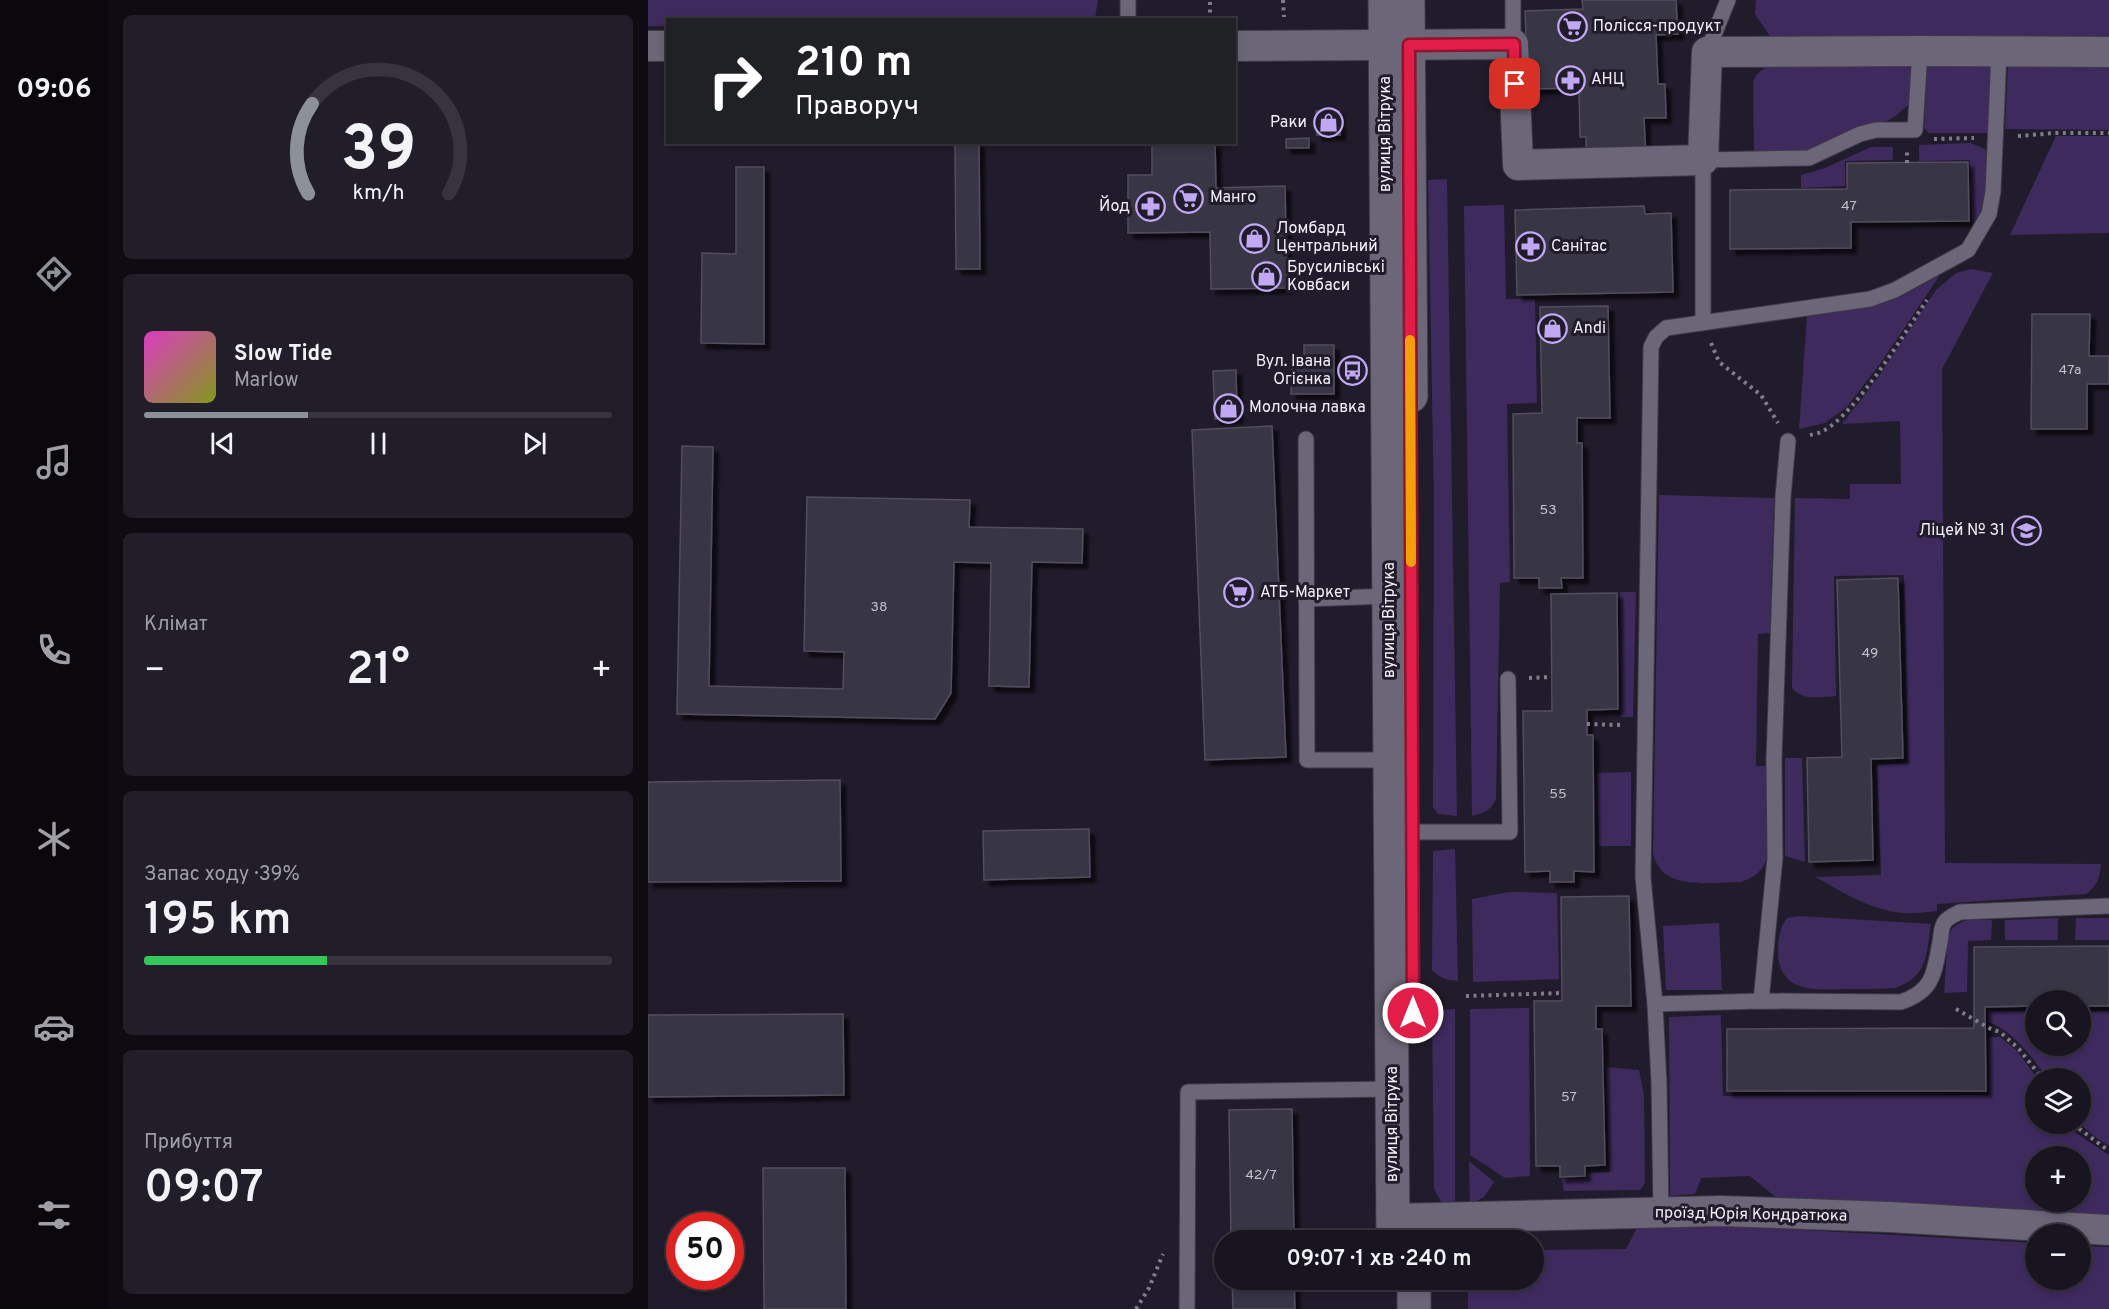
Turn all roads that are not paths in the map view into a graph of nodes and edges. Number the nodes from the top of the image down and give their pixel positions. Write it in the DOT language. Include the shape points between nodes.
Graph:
graph roads {
  1 [pos="1128,0"];
  2 [pos="1385,0"];
  3 [pos="1408,0"];
  4 [pos="1513,0"];
  5 [pos="1728,0"];
  6 [pos="1128,18"];
  7 [pos="1514,44"];
  8 [pos="1397,45"];
  9 [pos="648,46"];
  10 [pos="666,46"];
  11 [pos="1236,46"];
  12 [pos="1920,51"];
  13 [pos="1707,52"];
  14 [pos="1999,52"];
  15 [pos="2109,52"];
  16 [pos="1703,160"];
  17 [pos="1703,322"];
  18 [pos="1306,439"];
  19 [pos="1788,441"];
  20 [pos="1390,596"];
  21 [pos="1306,599"];
  22 [pos="1508,679"];
  23 [pos="1391,760"];
  24 [pos="1413,832"];
  25 [pos="2109,906"];
  26 [pos="1761,1001"];
  27 [pos="1655,1004"];
  28 [pos="1393,1089"];
  29 [pos="1661,1213"];
  30 [pos="1404,1229"];
  31 [pos="2109,1230"];
  32 [pos="1393,1290"];
  33 [pos="1414,1290"];
  34 [pos="1187,1309"];
  35 [pos="1393,1309"];
  36 [pos="1414,1309"];
  1 -- 6 [label="lane"];
  2 -- 8 [label="main road, вулиця Вітрука"];
  3 -- 8 [label="main road, вулиця Вітрука"];
  4 -- 7 [label="lane"];
  5 -- 13 [label="lane"];
  7 -- 8 [label="street"];
  7 -- 16 [label="street" via="1518,165"];
  8 -- 11 [label="street"];
  8 -- 20 [label="main road, вулиця Вітрука"];
  8 -- 24 [label="main road, вулиця Вітрука"];
  9 -- 10 [label="street"];
  12 -- 13 [label="street"];
  12 -- 14 [label="street"];
  12 -- 16 [label="lane" via="1915,130 1860,134 1809,158"];
  13 -- 16 [label="street"];
  14 -- 15 [label="street"];
  14 -- 17 [label="lane" via="1993,192 1989,214 1968,250 1895,290 1870,299"];
  16 -- 17 [label="lane"];
  17 -- 27 [label="lane" via="1666,328 1652,347 1643,878"];
  18 -- 21 [label="lane"];
  19 -- 26 [label="lane" via="1774,759 1775,858"];
  20 -- 21 [label="lane"];
  20 -- 23 [label="main road, вулиця Вітрука"];
  21 -- 23 [label="lane" via="1307,760"];
  22 -- 24 [label="lane" via="1510,832"];
  23 -- 28 [label="main road, вулиця Вітрука"];
  24 -- 30 [label="main road, вулиця Вітрука"];
  25 -- 26 [label="lane" via="1960,912 1944,923 1928,987 1901,1002"];
  26 -- 27 [label="lane"];
  27 -- 29 [label="lane"];
  28 -- 30 [label="main road, вулиця Вітрука"];
  28 -- 34 [label="lane" via="1188,1092"];
  29 -- 30 [label="street, проїзд Юрія Кондратюка"];
  29 -- 31 [label="street, проїзд Юрія Кондратюка" via="1721,1211 1890,1217"];
  32 -- 35 [label="main road"];
  33 -- 36 [label="main road"];
}
